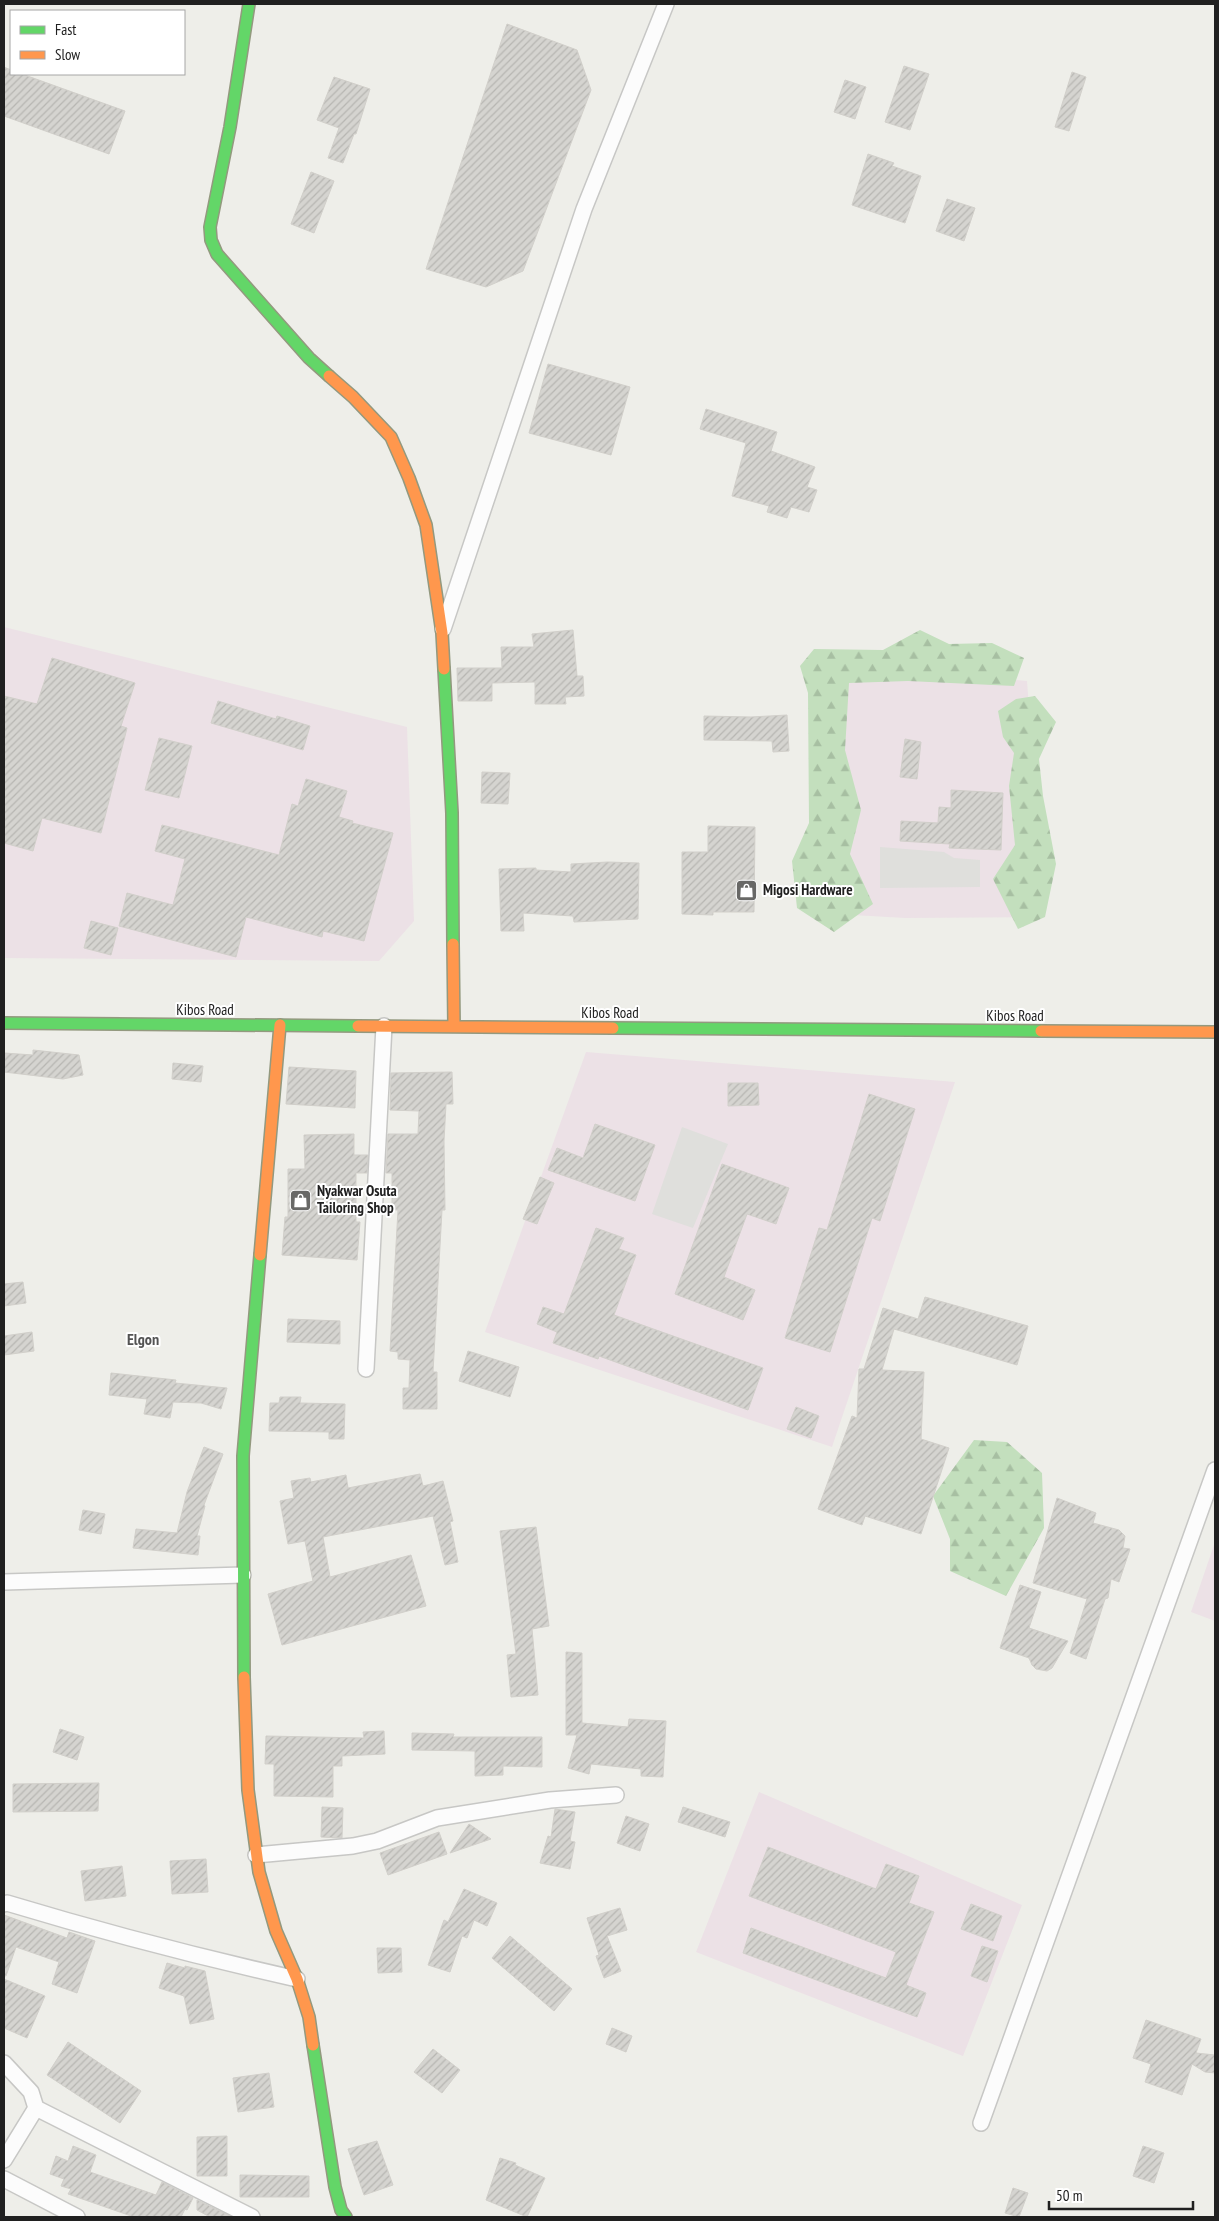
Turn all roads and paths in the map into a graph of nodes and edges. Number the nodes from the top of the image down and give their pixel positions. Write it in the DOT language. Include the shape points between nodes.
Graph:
graph roads {
  1 [pos="249,4"];
  2 [pos="666,4"];
  3 [pos="442,633"];
  4 [pos="4,1023"];
  5 [pos="280,1025"];
  6 [pos="384,1026"];
  7 [pos="454,1026"];
  8 [pos="1215,1032"];
  9 [pos="366,1369"];
  10 [pos="1215,1470"];
  11 [pos="243,1574"];
  12 [pos="4,1582"];
  13 [pos="616,1795"];
  14 [pos="256,1855"];
  15 [pos="4,1904"];
  16 [pos="297,1979"];
  17 [pos="4,2063"];
  18 [pos="36,2108"];
  19 [pos="981,2123"];
  20 [pos="4,2160"];
  21 [pos="4,2179"];
  22 [pos="341,2215"];
  23 [pos="77,2217"];
  24 [pos="252,2217"];
  1 -- 3 [label="street" via="210,227 211,240 217,254 309,358 391,437 426,525"];
  2 -- 3 [label="street" via="584,209"];
  3 -- 7 [label="street" via="452,814"];
  4 -- 5 [label="street, Kibos Road"];
  5 -- 6 [label="street, Kibos Road"];
  5 -- 11 [label="street" via="243,1456"];
  6 -- 7 [label="street, Kibos Road"];
  6 -- 9 [label="street"];
  7 -- 8 [label="street, Kibos Road"];
  10 -- 19 [label="street"];
  11 -- 12 [label="street"];
  11 -- 14 [label="street" via="248,1790"];
  13 -- 14 [label="street" via="550,1800 436,1818 377,1841 353,1846"];
  14 -- 16 [label="street" via="276,1931"];
  15 -- 16 [label="street" via="192,1955"];
  16 -- 22 [label="street" via="310,2017 327,2144"];
  17 -- 18 [label="street" via="31,2092"];
  18 -- 20 [label="street"];
  18 -- 24 [label="street"];
  21 -- 23 [label="street"];
}
